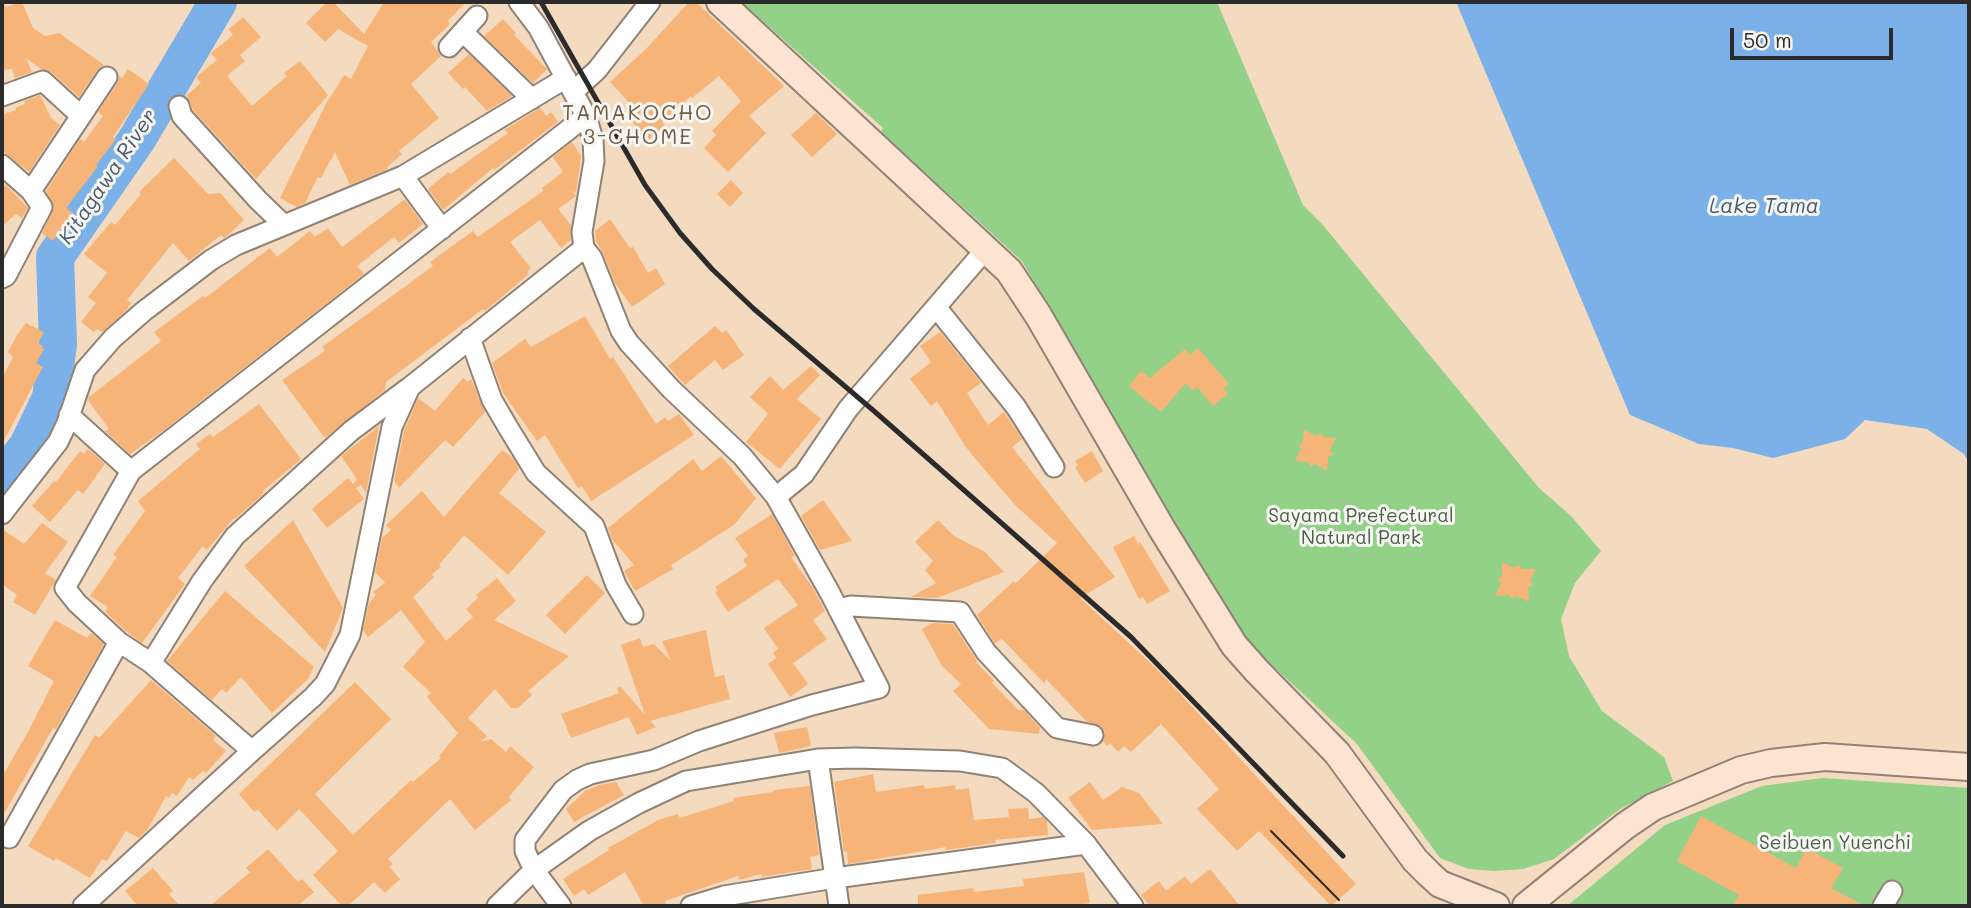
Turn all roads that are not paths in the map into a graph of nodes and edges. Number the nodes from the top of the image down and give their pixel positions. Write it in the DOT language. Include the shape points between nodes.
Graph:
graph roads {
  1 [pos="519,2"];
  2 [pos="650,2"];
  3 [pos="720,2"];
  4 [pos="477,16"];
  5 [pos="463,32"];
  6 [pos="450,47"];
  7 [pos="107,76"];
  8 [pos="570,85"];
  9 [pos="2,96"];
  10 [pos="532,99"];
  11 [pos="179,106"];
  12 [pos="80,115"];
  13 [pos="586,116"];
  14 [pos="2,165"];
  15 [pos="403,176"];
  16 [pos="31,191"];
  17 [pos="284,225"];
  18 [pos="442,229"];
  19 [pos="584,248"];
  20 [pos="986,249"];
  21 [pos="2,278"];
  22 [pos="936,307"];
  23 [pos="470,338"];
  24 [pos="410,387"];
  25 [pos="69,415"];
  26 [pos="1054,467"];
  27 [pos="131,471"];
  28 [pos="776,497"];
  29 [pos="2,514"];
  30 [pos="838,609"];
  31 [pos="634,614"];
  32 [pos="119,642"];
  33 [pos="151,663"];
  34 [pos="1093,735"];
  35 [pos="252,751"];
  36 [pos="818,759"];
  37 [pos="1969,767"];
  38 [pos="9,838"];
  39 [pos="1086,844"];
  40 [pos="534,870"];
  41 [pos="835,878"];
  42 [pos="83,906"];
  43 [pos="497,906"];
  44 [pos="562,906"];
  45 [pos="691,906"];
  46 [pos="839,906"];
  47 [pos="1133,906"];
  48 [pos="1496,906"];
  49 [pos="1526,906"];
  1 -- 8 [label="street"];
  2 -- 8 [label="street" via="597,70"];
  3 -- 20 [label="street"];
  4 -- 5 [label="street"];
  5 -- 6 [label="street"];
  5 -- 10 [label="street"];
  7 -- 12 [label="street"];
  8 -- 10 [label="street"];
  8 -- 13 [label="street"];
  9 -- 12 [label="street" via="43,81"];
  10 -- 15 [label="street"];
  11 -- 17 [label="street" via="181,116"];
  12 -- 16 [label="street"];
  13 -- 18 [label="street"];
  13 -- 19 [label="street" via="594,161 582,232"];
  14 -- 16 [label="street"];
  15 -- 17 [label="street"];
  15 -- 18 [label="street"];
  16 -- 21 [label="street" via="42,207"];
  17 -- 25 [label="street" via="211,260 113,338 85,370"];
  18 -- 27 [label="street"];
  19 -- 23 [label="street"];
  19 -- 28 [label="street" via="629,343 742,456"];
  20 -- 22 [label="street"];
  20 -- 48 [label="street" via="1009,271 1038,315 1234,645 1336,753 1429,874 1440,884"];
  22 -- 26 [label="street" via="1016,407"];
  22 -- 28 [label="street" via="848,409 804,474"];
  23 -- 24 [label="street"];
  23 -- 31 [label="street" via="492,400 509,429 536,473 594,527 616,585"];
  24 -- 33 [label="street" via="351,431 235,536"];
  24 -- 35 [label="street" via="392,427 351,635 325,684"];
  25 -- 27 [label="street"];
  25 -- 29 [label="street" via="58,442"];
  27 -- 32 [label="street" via="65,588"];
  28 -- 30 [label="street"];
  30 -- 34 [label="street" via="960,612 986,652 1057,727"];
  30 -- 40 [label="street" via="879,688 577,780 557,798 525,841"];
  32 -- 33 [label="street"];
  32 -- 38 [label="street"];
  33 -- 35 [label="street"];
  35 -- 42 [label="street"];
  36 -- 39 [label="street" via="904,758 1002,768 1036,793"];
  36 -- 40 [label="street" via="686,781 589,831"];
  36 -- 41 [label="street"];
  37 -- 49 [label="street" via="1825,757 1741,770 1653,807"];
  39 -- 41 [label="street"];
  39 -- 47 [label="street"];
  40 -- 43 [label="street"];
  40 -- 44 [label="street"];
  41 -- 45 [label="street" via="724,896"];
  41 -- 46 [label="street"];
}
